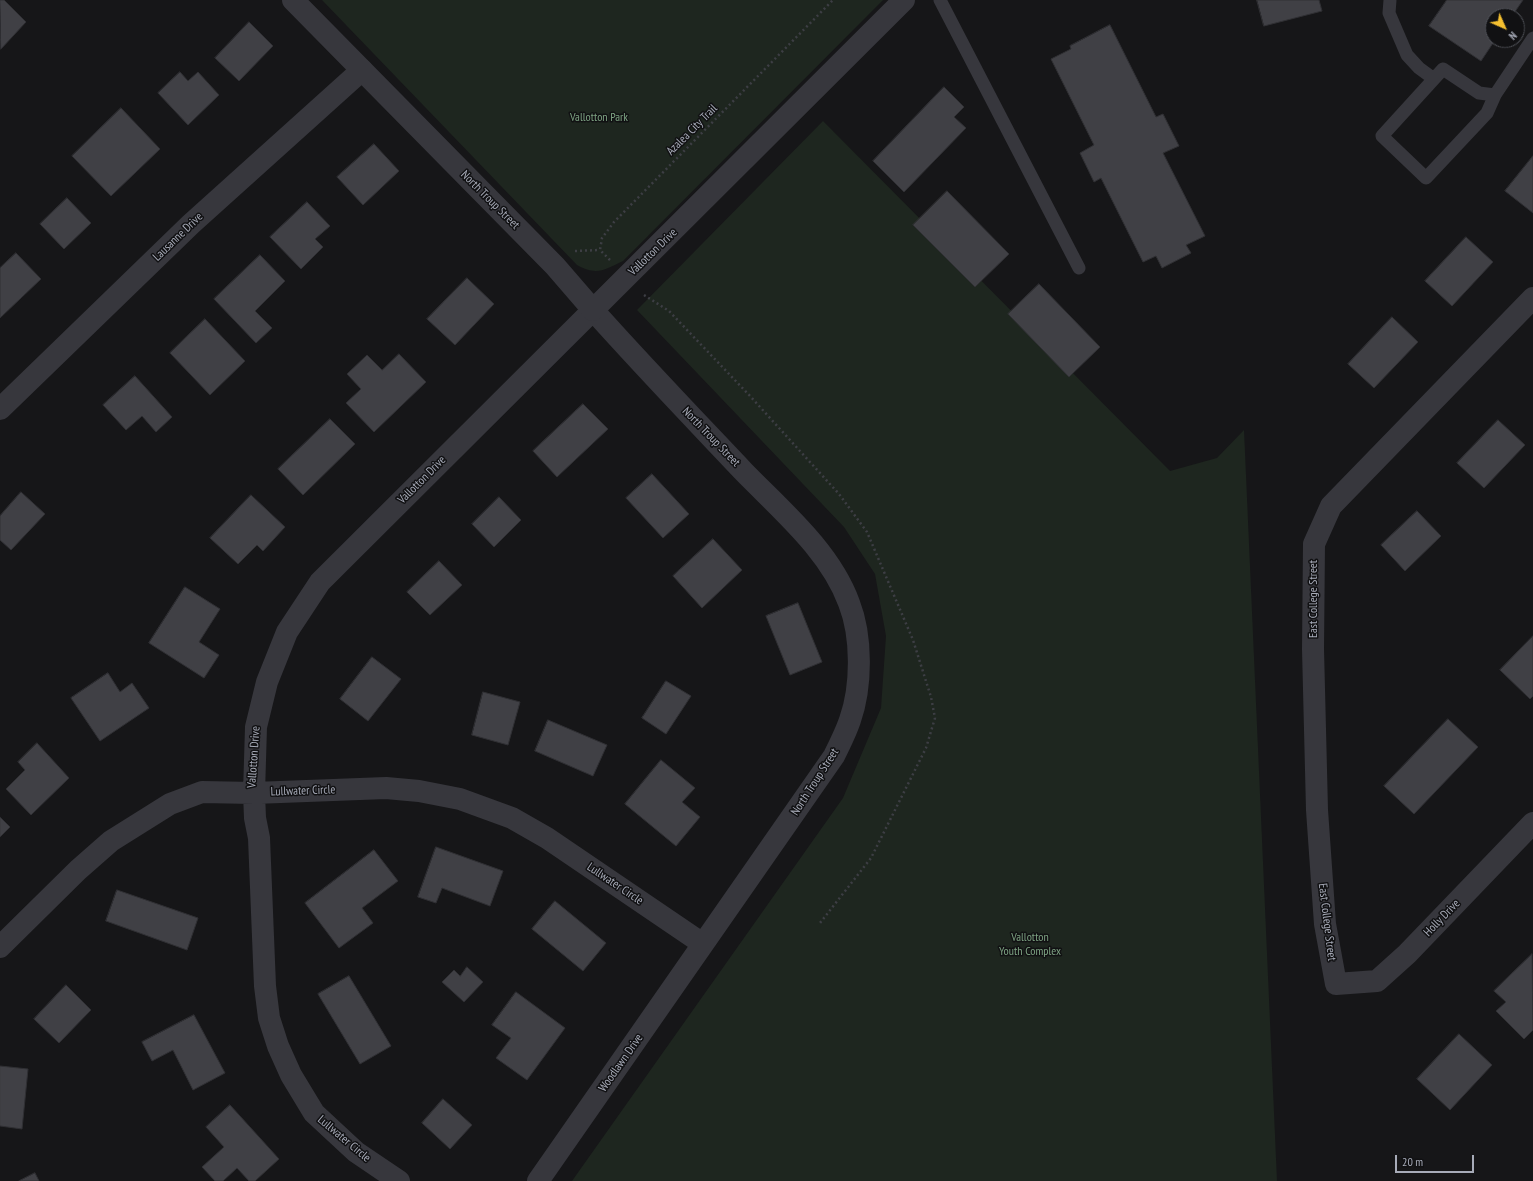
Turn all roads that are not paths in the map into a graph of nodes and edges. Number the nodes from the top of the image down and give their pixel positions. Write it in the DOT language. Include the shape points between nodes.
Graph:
graph roads {
  1 [pos="293,0"];
  2 [pos="904,0"];
  3 [pos="940,0"];
  4 [pos="1390,0"];
  5 [pos="1533,38"];
  6 [pos="362,70"];
  7 [pos="1434,79"];
  8 [pos="1495,95"];
  9 [pos="1079,268"];
  10 [pos="1533,298"];
  11 [pos="593,310"];
  12 [pos="0,409"];
  13 [pos="254,793"];
  14 [pos="1533,823"];
  15 [pos="703,944"];
  16 [pos="0,947"];
  17 [pos="1336,984"];
  18 [pos="399,1181"];
  19 [pos="538,1181"];
  1 -- 6 [label="street, North Troup Street"];
  2 -- 11 [label="street, Vallotton Drive"];
  3 -- 9 [label="lane"];
  4 -- 7 [label="lane" via="1389,13 1407,55"];
  5 -- 8 [label="lane"];
  6 -- 11 [label="street, North Troup Street" via="555,266"];
  6 -- 12 [label="street, Lausanne Drive" via="191,224"];
  7 -- 8 [label="lane" via="1443,69 1478,93"];
  7 -- 8 [label="lane" via="1382,136 1426,178 1487,113"];
  10 -- 17 [label="street, East College Street" via="1332,506 1314,544 1313,649 1317,810 1325,924"];
  11 -- 13 [label="street, Vallotton Drive" via="320,582 287,632 267,682 256,727"];
  11 -- 15 [label="street, North Troup Street" via="799,529 833,569 850,604 858,638 855,700 850,720 834,756"];
  13 -- 15 [label="street, Lullwater Circle" via="386,788 419,791 480,805 512,818 547,838"];
  13 -- 16 [label="street, Vallotton Drive" via="202,792 170,804 111,841"];
  13 -- 18 [label="street, Lullwater Circle" via="259,838 265,986 269,1018 278,1046 291,1075 314,1113 356,1152"];
  14 -- 17 [label="street, Holly Drive" via="1407,954 1377,981"];
  15 -- 19 [label="street, Woodlawn Drive"];
}
